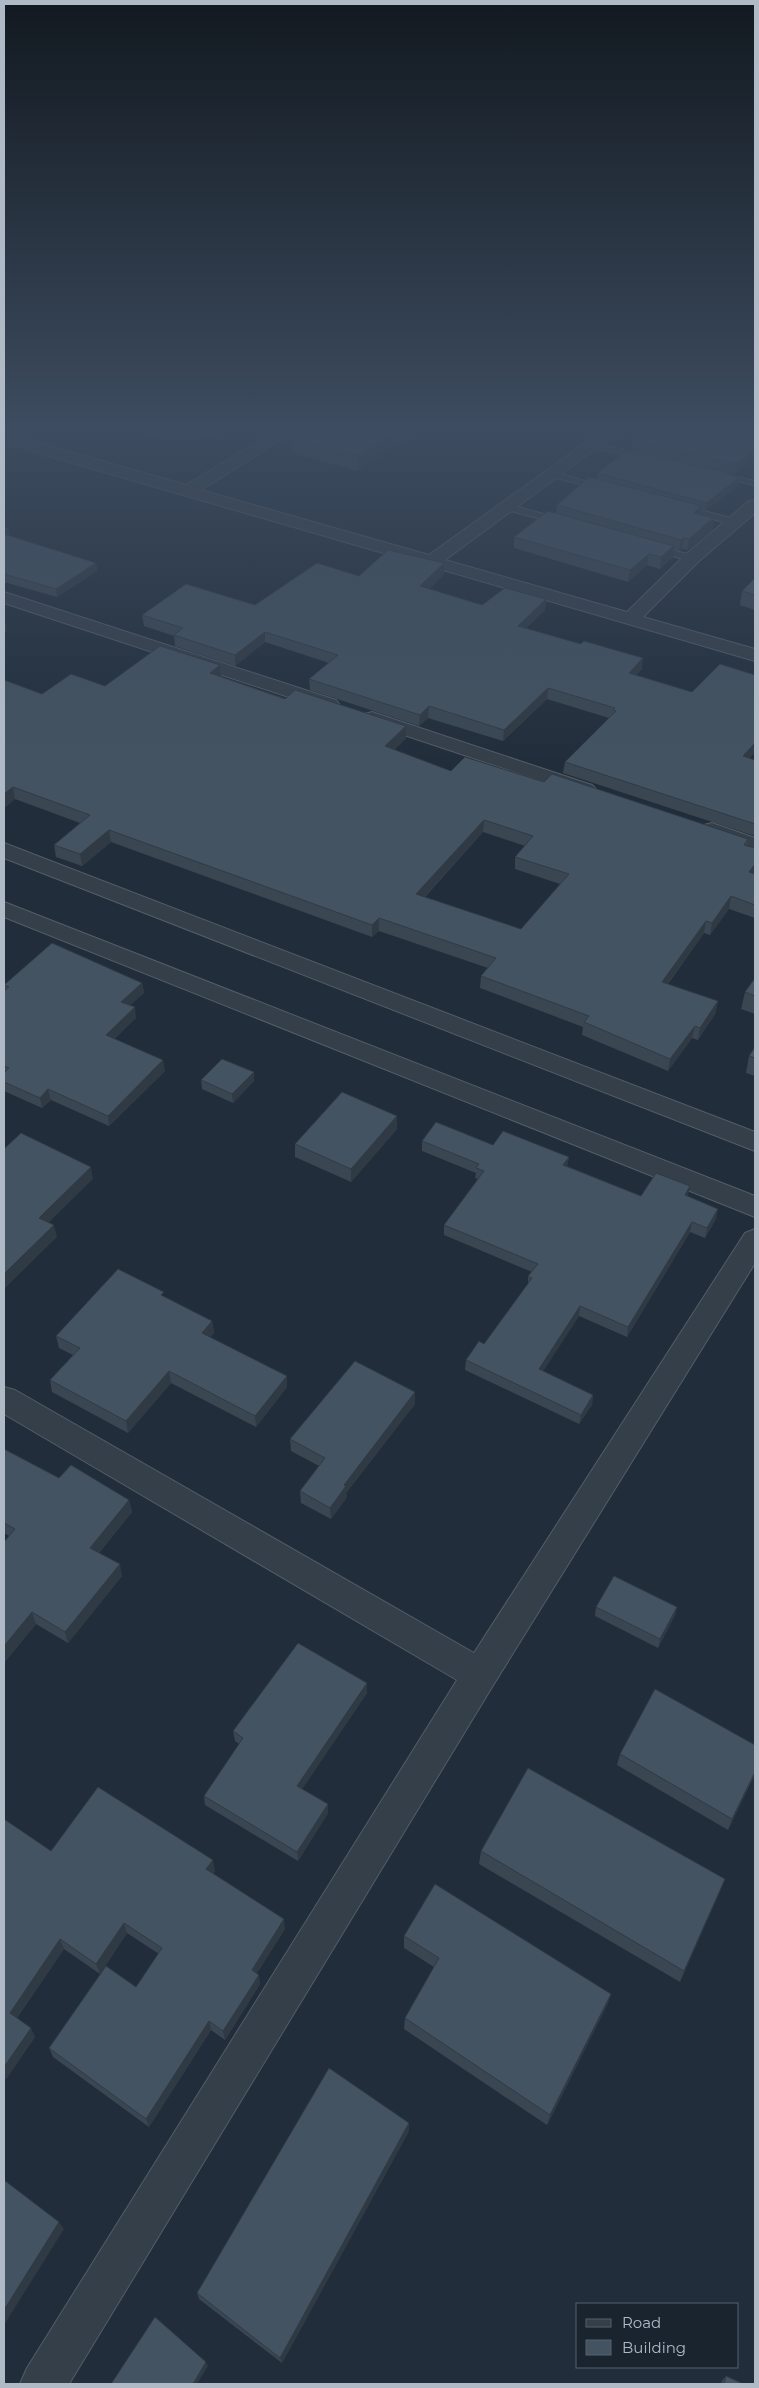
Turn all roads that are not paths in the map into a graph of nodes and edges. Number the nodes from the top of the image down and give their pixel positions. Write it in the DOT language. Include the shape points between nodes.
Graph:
graph roads {
  1 [pos="357,541"];
  2 [pos="459,541"];
  3 [pos="712,541"];
  4 [pos="645,546"];
  5 [pos="692,558"];
  6 [pos="429,563"];
  7 [pos="4,597"];
  8 [pos="631,619"];
  9 [pos="755,655"];
  10 [pos="605,795"];
  11 [pos="690,823"];
  12 [pos="755,845"];
  13 [pos="4,850"];
  14 [pos="4,909"];
  15 [pos="755,1142"];
  16 [pos="755,1207"];
  17 [pos="755,1240"];
  18 [pos="4,1399"];
  19 [pos="480,1675"];
  20 [pos="43,2384"];
  1 -- 6 [label="street"];
  2 -- 6 [label="street"];
  3 -- 5 [label="street"];
  4 -- 5 [label="lane"];
  5 -- 8 [label="street"];
  6 -- 8 [label="street"];
  7 -- 10 [label="street"];
  8 -- 9 [label="street"];
  11 -- 12 [label="street"];
  13 -- 15 [label="street"];
  14 -- 16 [label="street"];
  17 -- 19 [label="street"];
  18 -- 19 [label="street"];
  19 -- 20 [label="street"];
}
